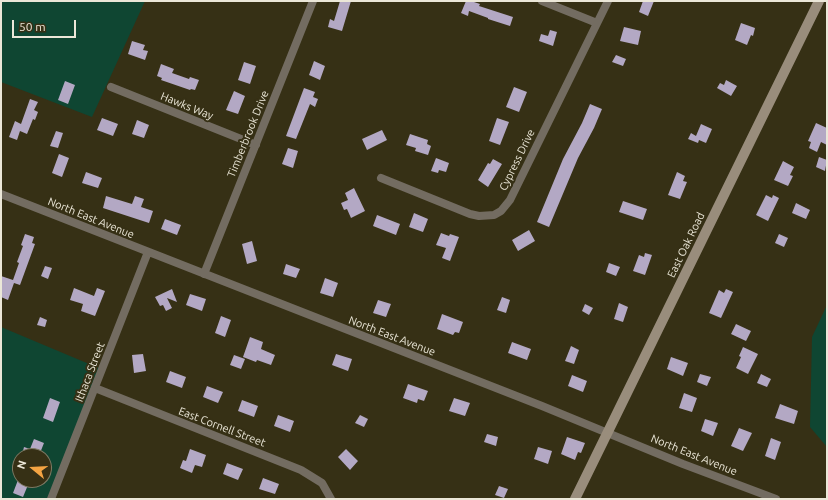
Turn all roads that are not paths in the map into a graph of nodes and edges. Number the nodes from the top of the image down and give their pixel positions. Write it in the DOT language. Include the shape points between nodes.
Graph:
graph roads {
  1 [pos="313,1"];
  2 [pos="542,1"];
  3 [pos="608,1"];
  4 [pos="819,1"];
  5 [pos="597,22"];
  6 [pos="111,87"];
  7 [pos="256,145"];
  8 [pos="381,178"];
  9 [pos="1,194"];
  10 [pos="148,252"];
  11 [pos="204,274"];
  12 [pos="95,388"];
  13 [pos="608,433"];
  14 [pos="51,499"];
  15 [pos="331,499"];
  16 [pos="575,499"];
  17 [pos="776,499"];
  1 -- 7 [label="street, Timberbrook Drive"];
  2 -- 5 [label="street"];
  3 -- 5 [label="street, Cypress Drive"];
  4 -- 13 [label="street, East Oak Road"];
  5 -- 8 [label="street, Cypress Drive" via="510,200 501,211 494,215 470,214"];
  6 -- 7 [label="street, Hawks Way"];
  7 -- 11 [label="street, Timberbrook Drive"];
  9 -- 10 [label="street, North East Avenue"];
  10 -- 11 [label="street, North East Avenue"];
  10 -- 12 [label="street, Ithaca Street"];
  11 -- 13 [label="street, North East Avenue"];
  12 -- 14 [label="street, Ithaca Street"];
  12 -- 15 [label="street, East Cornell Street" via="301,470 322,483"];
  13 -- 16 [label="street, East Oak Road"];
  13 -- 17 [label="street, North East Avenue"];
}
